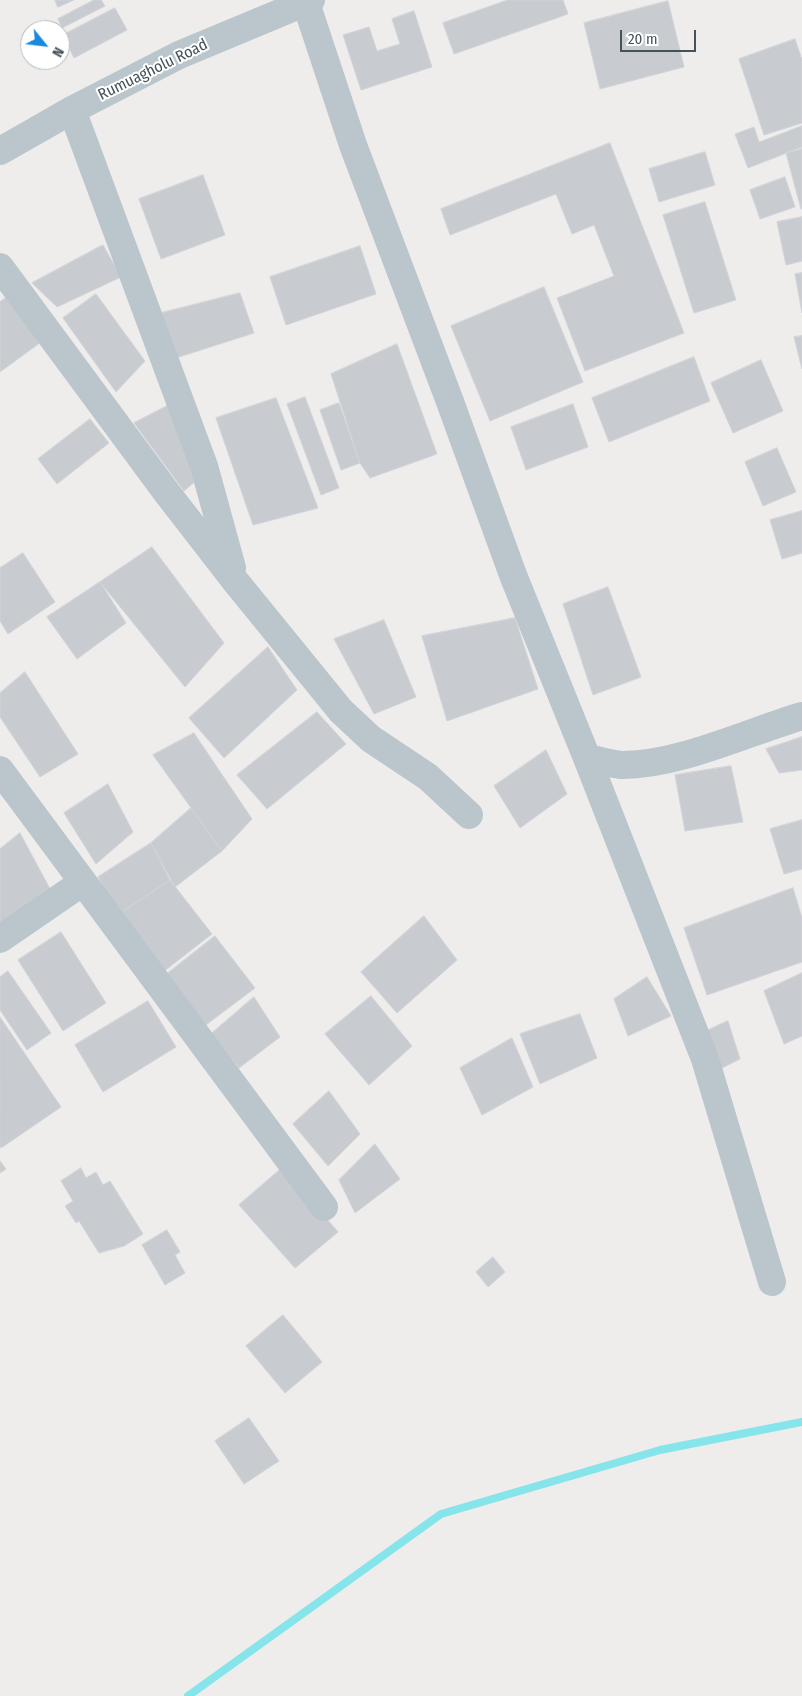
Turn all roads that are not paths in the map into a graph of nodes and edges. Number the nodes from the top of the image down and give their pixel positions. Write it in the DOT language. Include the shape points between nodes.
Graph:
graph roads {
  1 [pos="309,1"];
  2 [pos="72,110"];
  3 [pos="1,149"];
  4 [pos="0,266"];
  5 [pos="236,582"];
  6 [pos="802,716"];
  7 [pos="587,758"];
  8 [pos="0,770"];
  9 [pos="469,815"];
  10 [pos="82,882"];
  11 [pos="0,939"];
  12 [pos="324,1207"];
  13 [pos="772,1282"];
  1 -- 2 [label="street, Rumuagholu Road" via="179,55"];
  1 -- 7 [label="street" via="353,145 513,575"];
  2 -- 3 [label="street, Rumuagholu Road"];
  2 -- 5 [label="street" via="204,466"];
  4 -- 5 [label="street"];
  5 -- 9 [label="street" via="342,712 371,739 428,777"];
  6 -- 7 [label="street" via="658,761 620,765"];
  7 -- 13 [label="street" via="705,1060"];
  8 -- 10 [label="street"];
  10 -- 11 [label="street"];
  10 -- 12 [label="street"];
}
